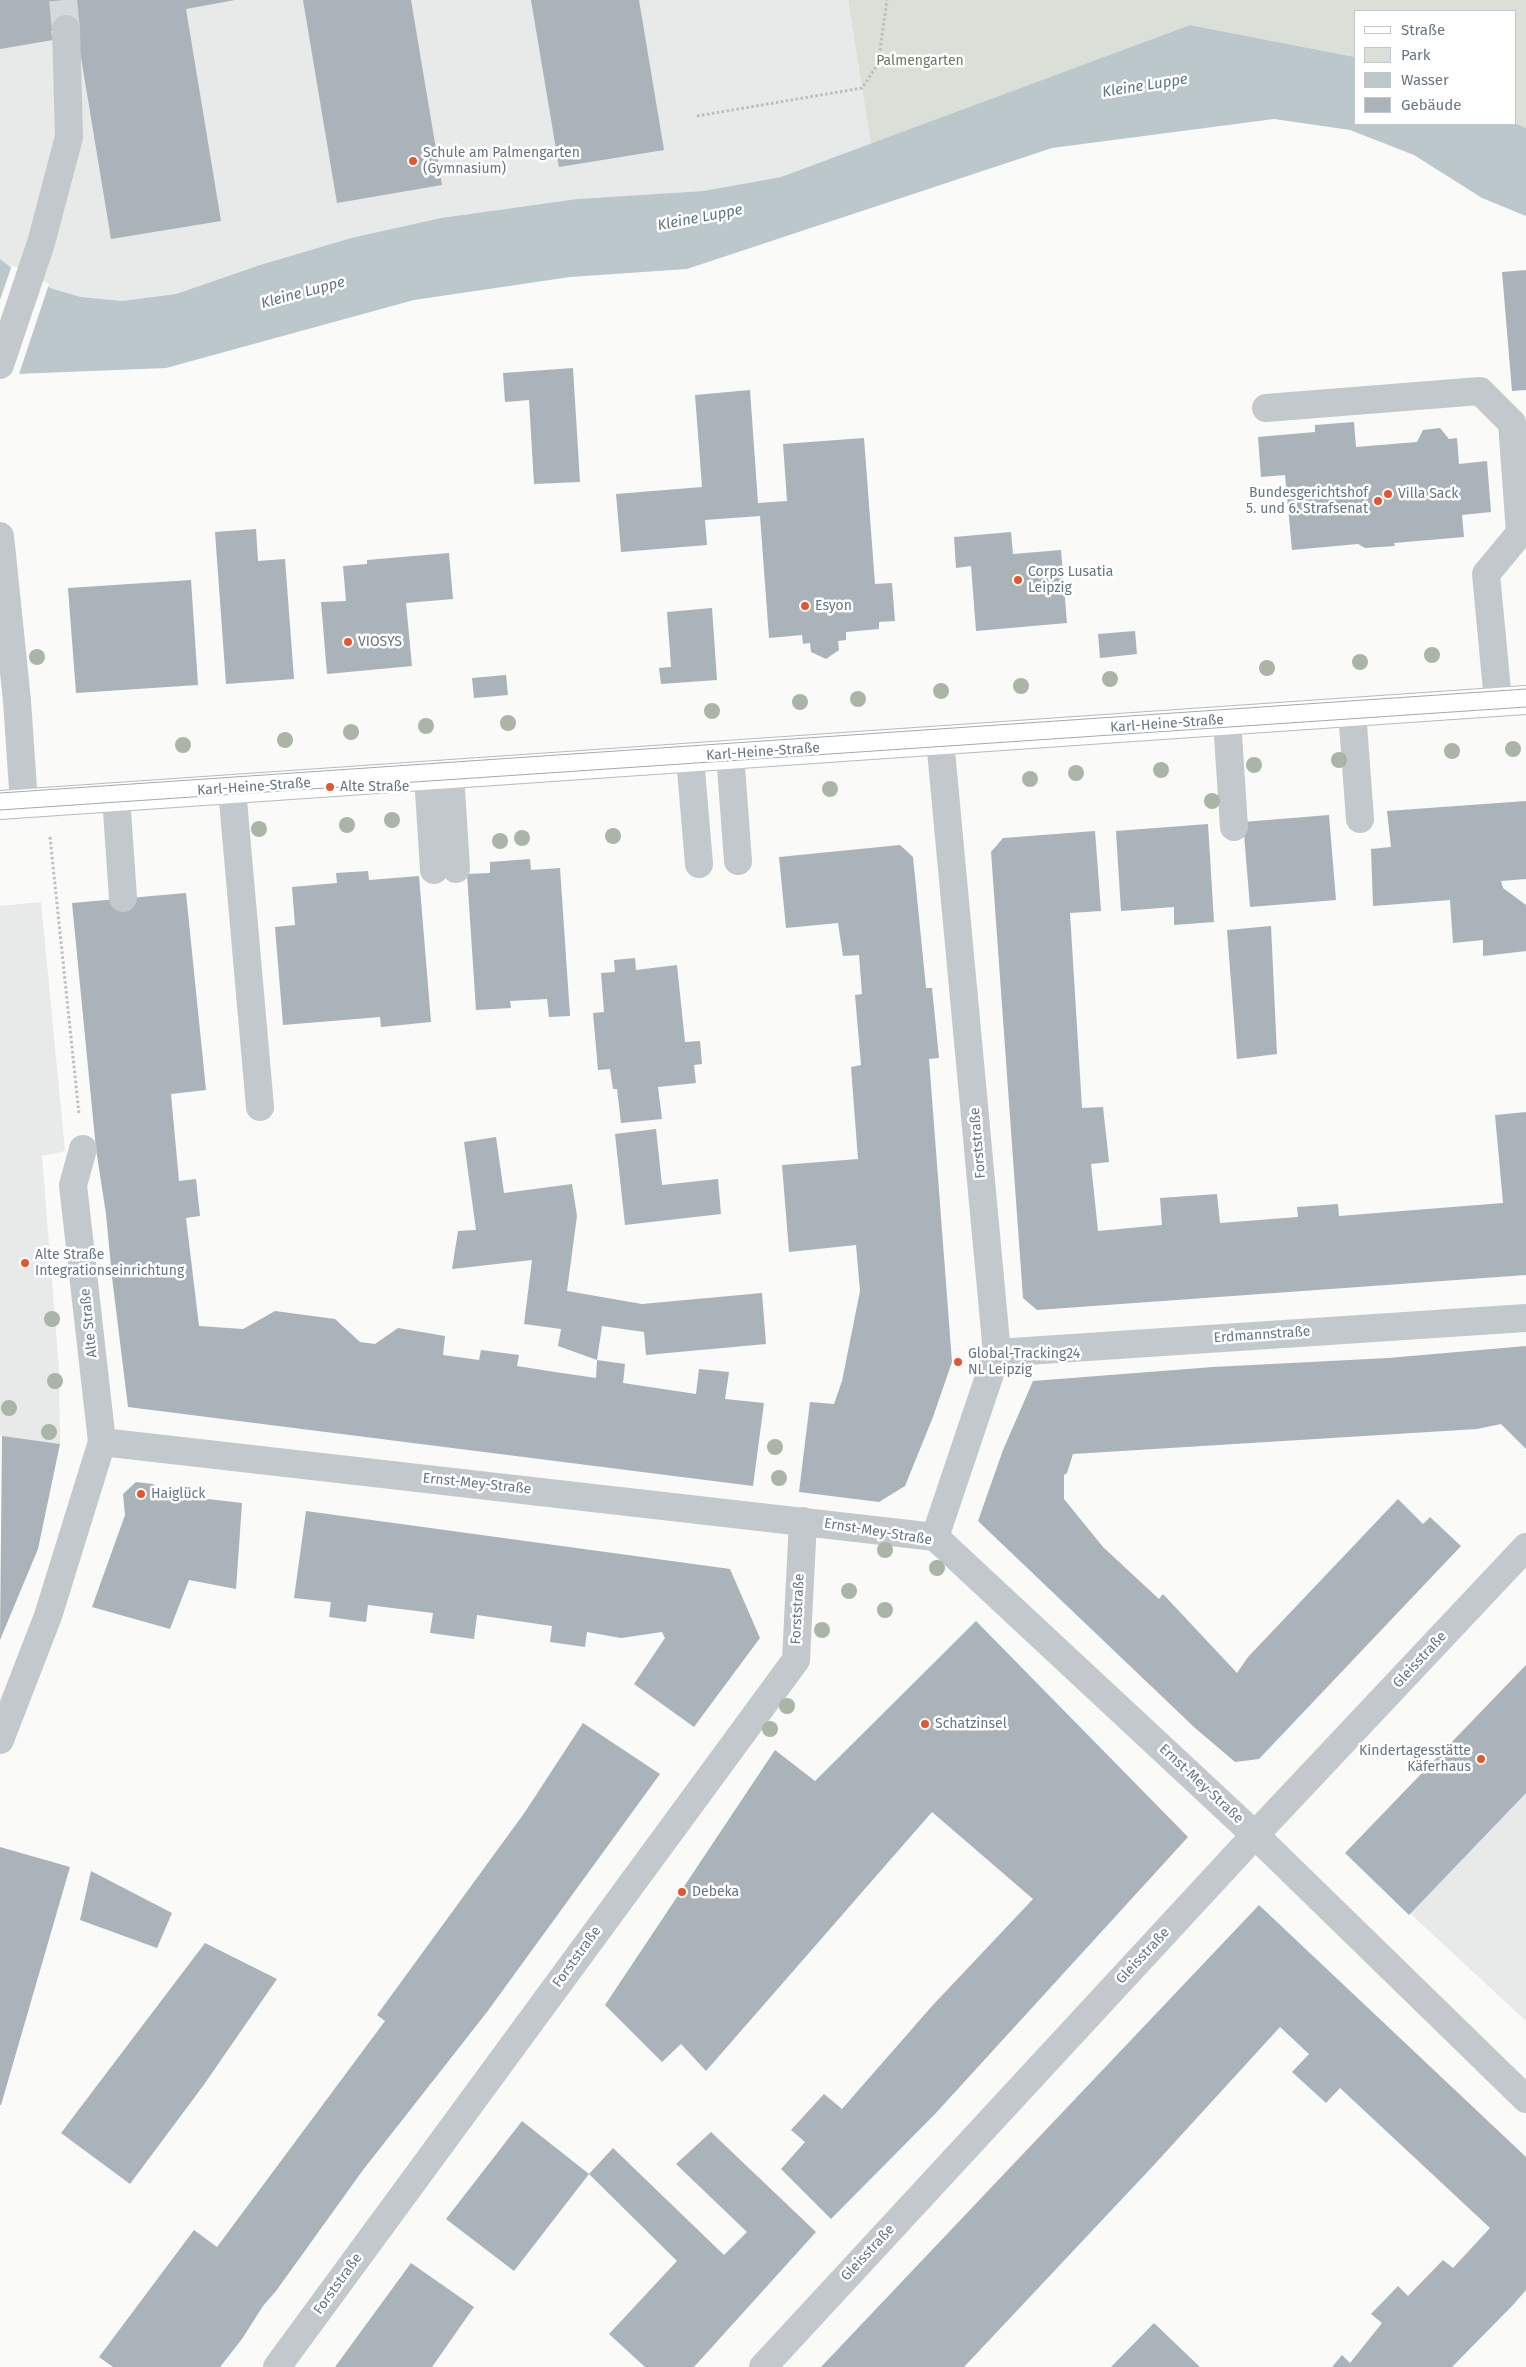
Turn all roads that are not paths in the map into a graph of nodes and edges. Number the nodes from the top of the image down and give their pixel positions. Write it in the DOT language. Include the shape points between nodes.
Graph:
graph roads {
  1 [pos="66,29"];
  2 [pos="0,365"];
  3 [pos="1266,408"];
  4 [pos="0,536"];
  5 [pos="1526,700"];
  6 [pos="1498,701"];
  7 [pos="1352,711"];
  8 [pos="1227,720"];
  9 [pos="940,740"];
  10 [pos="730,754"];
  11 [pos="690,758"];
  12 [pos="439,775"];
  13 [pos="232,789"];
  14 [pos="116,797"];
  15 [pos="23,803"];
  16 [pos="1360,818"];
  17 [pos="1234,827"];
  18 [pos="738,861"];
  19 [pos="699,864"];
  20 [pos="445,869"];
  21 [pos="123,898"];
  22 [pos="260,1108"];
  23 [pos="83,1149"];
  24 [pos="1526,1318"];
  25 [pos="997,1353"];
  26 [pos="102,1442"];
  27 [pos="803,1520"];
  28 [pos="935,1537"];
  29 [pos="1526,1547"];
  30 [pos="0,1740"];
  31 [pos="1255,1835"];
  32 [pos="1526,2099"];
  33 [pos="277,2367"];
  34 [pos="763,2367"];
  1 -- 2 [label="street" via="69,137 32,269"];
  3 -- 6 [label="street" via="1480,391 1512,423 1520,534 1486,574"];
  4 -- 15 [label="street" via="17,701"];
  5 -- 6 [label="main road, Karl-Heine-Straße"];
  6 -- 7 [label="main road, Karl-Heine-Straße"];
  7 -- 8 [label="main road, Karl-Heine-Straße"];
  7 -- 16 [label="street"];
  8 -- 9 [label="main road, Karl-Heine-Straße"];
  8 -- 17 [label="street"];
  9 -- 10 [label="main road, Karl-Heine-Straße"];
  9 -- 25 [label="street, Forststraße"];
  10 -- 11 [label="main road, Karl-Heine-Straße"];
  10 -- 18 [label="street"];
  11 -- 12 [label="main road, Karl-Heine-Straße"];
  11 -- 19 [label="street"];
  12 -- 13 [label="main road, Karl-Heine-Straße"];
  12 -- 20 [label="street"];
  13 -- 14 [label="main road, Karl-Heine-Straße"];
  13 -- 22 [label="street"];
  14 -- 15 [label="main road, Karl-Heine-Straße"];
  14 -- 21 [label="street"];
  23 -- 26 [label="street, Alte Straße" via="74,1185"];
  24 -- 25 [label="street, Erdmannstraße"];
  25 -- 28 [label="street, Forststraße"];
  26 -- 27 [label="street, Ernst-Mey-Straße"];
  26 -- 30 [label="street, Alte Straße" via="48,1616"];
  27 -- 28 [label="street, Ernst-Mey-Straße"];
  27 -- 33 [label="street, Forststraße" via="796,1660"];
  28 -- 31 [label="street, Ernst-Mey-Straße"];
  29 -- 31 [label="street, Gleisstraße"];
  31 -- 32 [label="street, Ernst-Mey-Straße"];
  31 -- 34 [label="street, Gleisstraße"];
}
